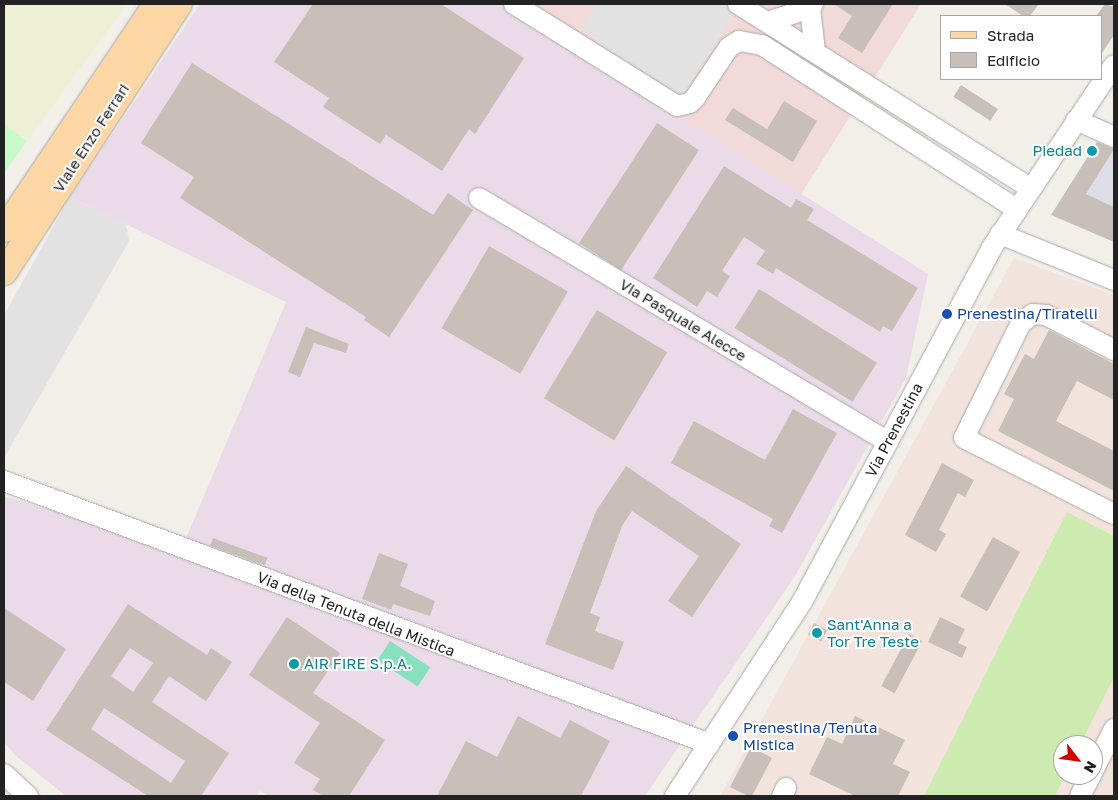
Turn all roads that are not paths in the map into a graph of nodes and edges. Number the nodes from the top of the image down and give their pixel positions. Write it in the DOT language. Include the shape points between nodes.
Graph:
graph roads {
  1 [pos="155,4"];
  2 [pos="179,4"];
  3 [pos="514,4"];
  4 [pos="738,4"];
  5 [pos="812,6"];
  6 [pos="768,22"];
  7 [pos="797,40"];
  8 [pos="815,51"];
  9 [pos="785,60"];
  10 [pos="1114,65"];
  11 [pos="1076,120"];
  12 [pos="1114,137"];
  13 [pos="1030,188"];
  14 [pos="479,198"];
  15 [pos="1016,208"];
  16 [pos="4,229"];
  17 [pos="1000,234"];
  18 [pos="4,272"];
  19 [pos="1114,280"];
  20 [pos="1114,350"];
  21 [pos="888,442"];
  22 [pos="4,481"];
  23 [pos="1114,514"];
  24 [pos="1114,729"];
  25 [pos="710,744"];
  26 [pos="1103,751"];
  27 [pos="4,774"];
  28 [pos="28,796"];
  29 [pos="675,796"];
  1 -- 16 [label="main road, Viale Enzo Ferrari"];
  2 -- 18 [label="main road, Viale Enzo Ferrari"];
  3 -- 9 [label="street" via="677,106 690,104 726,50 736,42 762,45"];
  4 -- 6 [label="street"];
  5 -- 6 [label="street"];
  5 -- 8 [label="street"];
  6 -- 7 [label="street"];
  7 -- 8 [label="street"];
  7 -- 9 [label="street"];
  8 -- 13 [label="street"];
  9 -- 15 [label="street"];
  10 -- 11 [label="street, Via Prenestina"];
  11 -- 12 [label="street"];
  11 -- 13 [label="street, Via Prenestina"];
  13 -- 15 [label="street, Via Prenestina"];
  14 -- 21 [label="street, Via Pasquale Alecce"];
  15 -- 17 [label="street, Via Prenestina"];
  17 -- 19 [label="street"];
  17 -- 21 [label="street, Via Prenestina"];
  20 -- 23 [label="street" via="1046,315 1033,314 1021,323 964,438"];
  21 -- 25 [label="street, Via Prenestina" via="802,602"];
  22 -- 25 [label="street, Via della Tenuta della Mistica"];
  24 -- 26 [label="street"];
  25 -- 29 [label="street, Via Prenestina"];
  27 -- 28 [label="street"];
}
